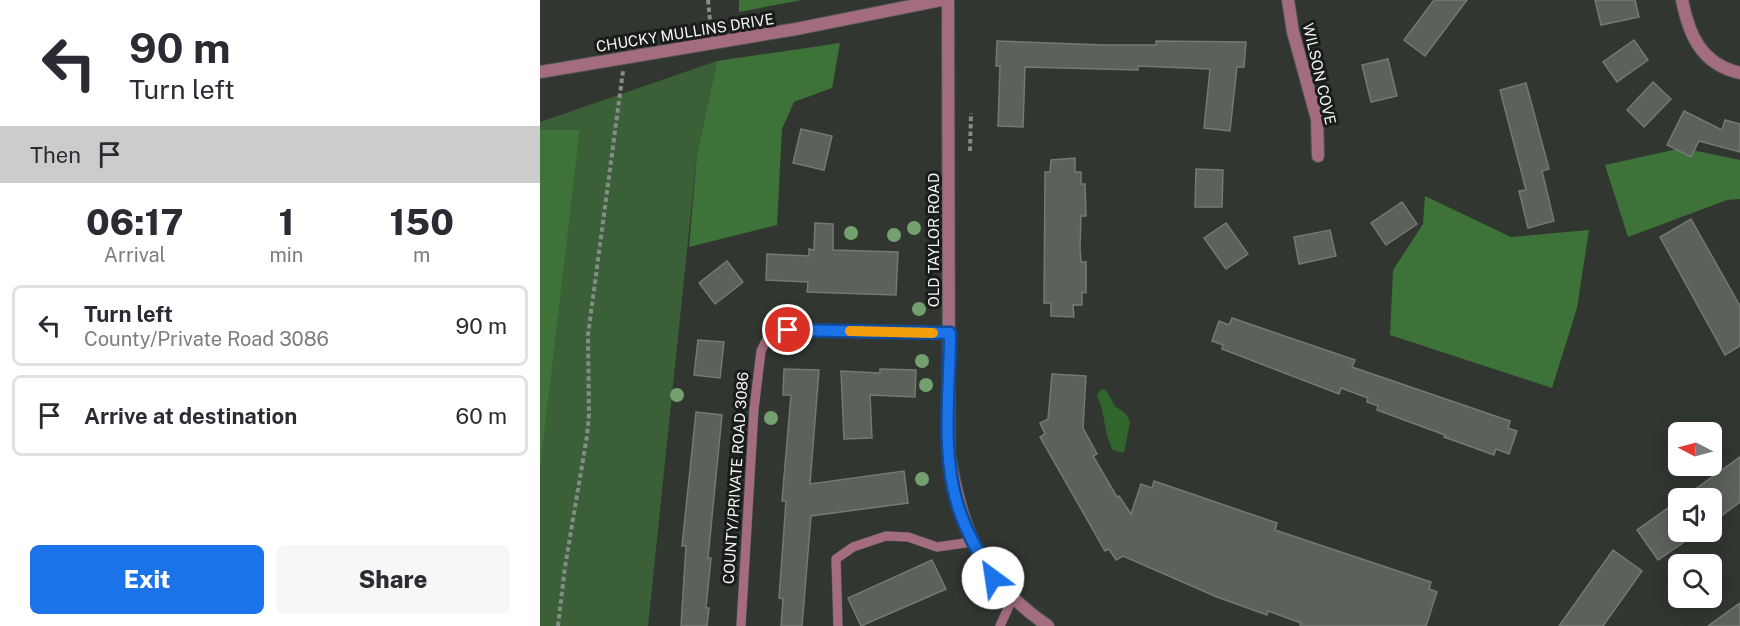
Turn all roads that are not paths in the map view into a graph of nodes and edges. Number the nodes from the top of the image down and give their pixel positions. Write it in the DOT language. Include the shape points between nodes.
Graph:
graph roads {
  1 [pos="941,0"];
  2 [pos="948,0"];
  3 [pos="1288,0"];
  4 [pos="1682,0"];
  5 [pos="540,72"];
  6 [pos="1740,73"];
  7 [pos="1318,156"];
  8 [pos="950,333"];
  9 [pos="972,542"];
  10 [pos="1013,597"];
  11 [pos="741,626"];
  12 [pos="838,626"];
  13 [pos="1000,626"];
  14 [pos="1048,626"];
  1 -- 5 [label="street, CHUCKY MULLINS DRIVE" via="796,30"];
  2 -- 8 [label="street, OLD TAYLOR ROAD"];
  3 -- 7 [label="street, WILSON COVE" via="1317,119"];
  4 -- 6 [label="street" via="1693,40 1710,59"];
  8 -- 9 [label="street, OLD TAYLOR ROAD" via="949,454 957,502"];
  8 -- 11 [label="lane, COUNTY/PRIVATE ROAD 3086" via="788,330 767,339 761,351 754,409"];
  9 -- 10 [label="street, OLD TAYLOR ROAD" via="993,578"];
  9 -- 12 [label="lane" via="937,547 908,537 886,536 853,547 836,559"];
  10 -- 13 [label="lane"];
  10 -- 14 [label="street, OLD TAYLOR ROAD"];
}
